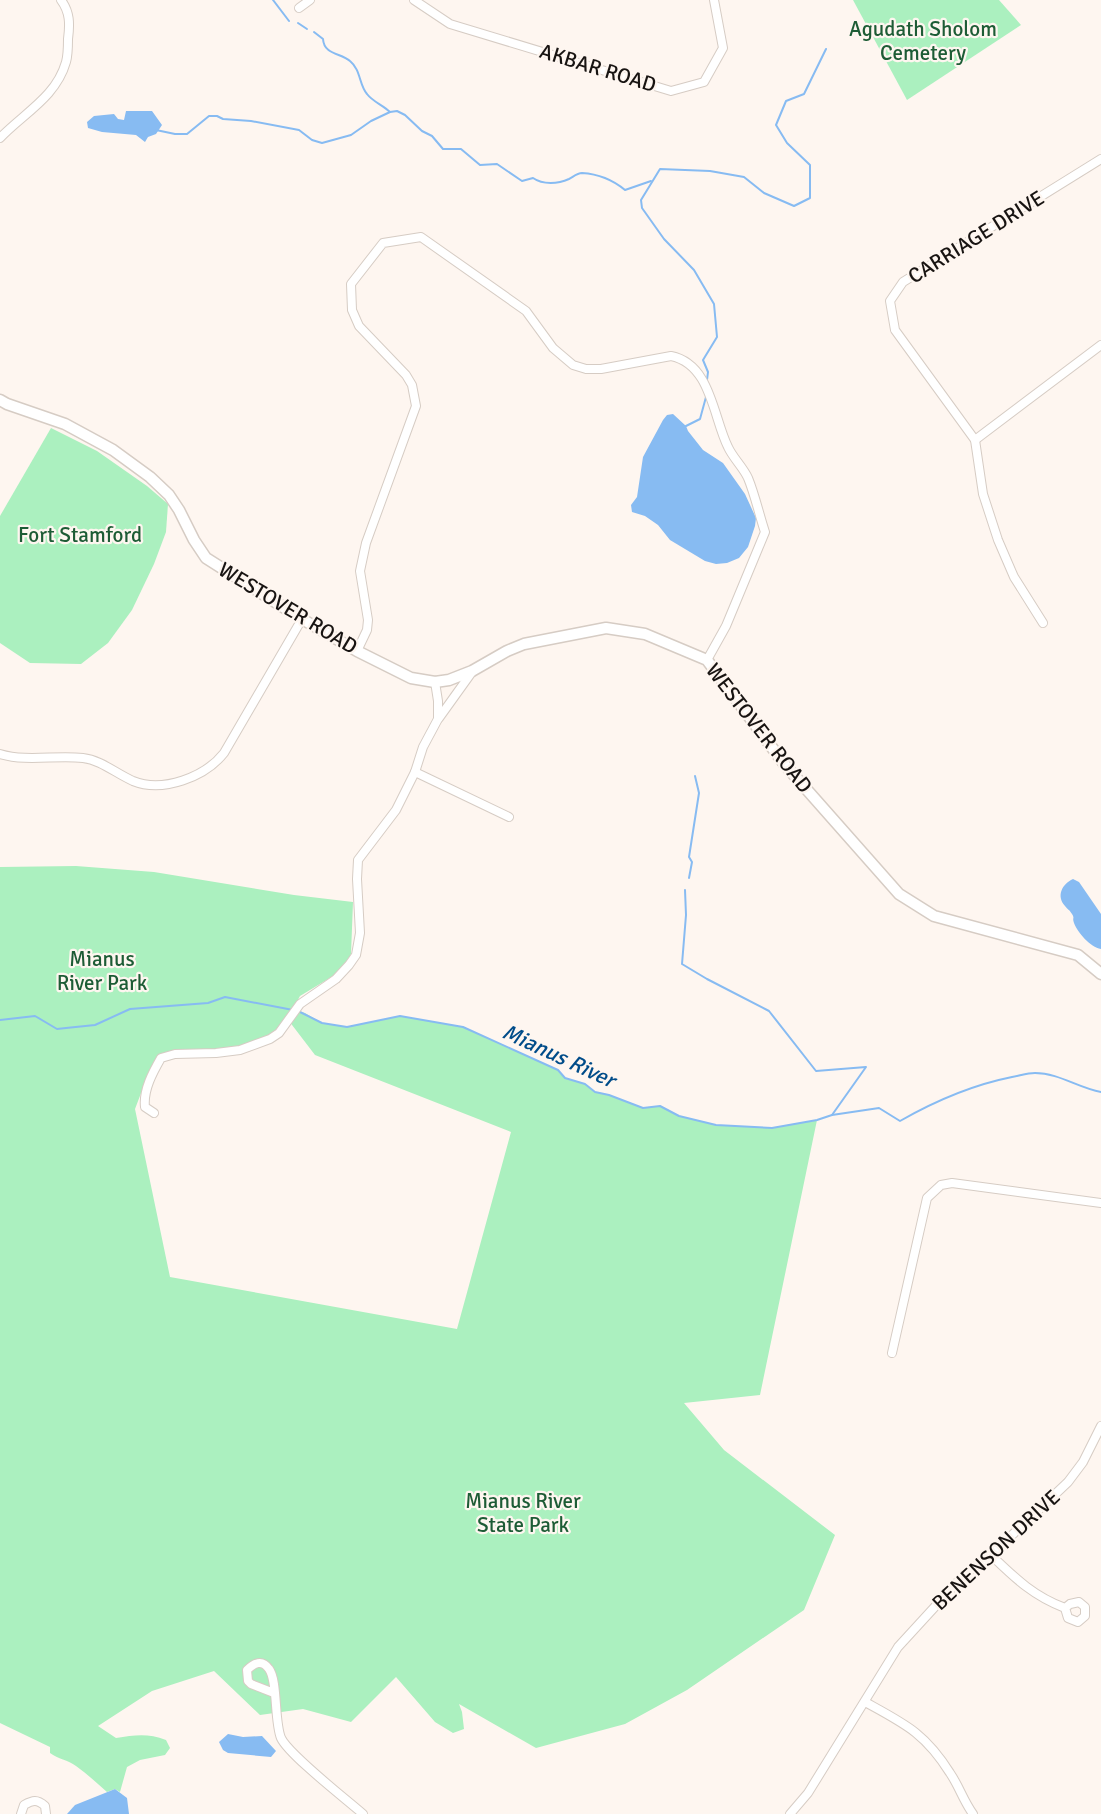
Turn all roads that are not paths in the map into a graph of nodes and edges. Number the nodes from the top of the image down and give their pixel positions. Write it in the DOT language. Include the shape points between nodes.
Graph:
graph roads {
  1 [pos="61,0"];
  2 [pos="310,0"];
  3 [pos="414,0"];
  4 [pos="714,0"];
  5 [pos="299,8"];
  6 [pos="0,138"];
  7 [pos="1101,159"];
  8 [pos="1101,345"];
  9 [pos="0,399"];
  10 [pos="975,440"];
  11 [pos="302,620"];
  12 [pos="1043,623"];
  13 [pos="357,651"];
  14 [pos="707,660"];
  15 [pos="472,671"];
  16 [pos="435,682"];
  17 [pos="438,719"];
  18 [pos="0,754"];
  19 [pos="414,772"];
  20 [pos="509,817"];
  21 [pos="1101,974"];
  22 [pos="154,1113"];
  23 [pos="1101,1203"];
  24 [pos="892,1353"];
  25 [pos="1100,1429"];
  26 [pos="992,1555"];
  27 [pos="1065,1608"];
  28 [pos="274,1693"];
  29 [pos="865,1702"];
  30 [pos="21,1814"];
  31 [pos="45,1814"];
  32 [pos="363,1814"];
  33 [pos="790,1814"];
  34 [pos="973,1814"];
  1 -- 6 [label="street" via="68,9 69,33 66,62 56,85"];
  2 -- 5 [label="street"];
  3 -- 4 [label="street, AKBAR ROAD" via="450,24 671,91 704,82 723,48"];
  7 -- 10 [label="street, CARRIAGE DRIVE" via="903,282 890,301 895,330"];
  8 -- 10 [label="street"];
  9 -- 11 [label="street, WESTOVER ROAD" via="86,434 150,477 169,495 206,558"];
  10 -- 12 [label="street, CARRIAGE DRIVE" via="983,494 998,540 1014,577"];
  11 -- 13 [label="street, WESTOVER ROAD"];
  11 -- 18 [label="street" via="224,753 195,776 147,784 135,782 94,760"];
  13 -- 14 [label="street" via="368,620 360,571 366,543 416,406 406,375 359,326 352,310 351,284 383,243 421,237 526,311 553,348 573,365 601,369 671,356 695,370 708,392 728,447 747,477 765,532 726,626"];
  13 -- 16 [label="street, WESTOVER ROAD" via="411,678"];
  14 -- 15 [label="street, WESTOVER ROAD" via="645,634 606,628 524,644"];
  14 -- 21 [label="street, WESTOVER ROAD" via="785,765 899,894 934,916 1078,955"];
  15 -- 16 [label="street, WESTOVER ROAD"];
  15 -- 17 [label="street"];
  16 -- 17 [label="street"];
  17 -- 19 [label="street"];
  19 -- 20 [label="street"];
  19 -- 22 [label="street" via="396,810 358,860 360,933 356,955 336,979 300,1004 279,1033 251,1047 161,1058 144,1098 145,1107"];
  23 -- 24 [label="street" via="952,1183 941,1185 927,1198"];
  25 -- 26 [label="street, BENENSON DRIVE" via="1068,1482"];
  26 -- 27 [label="street" via="1030,1591"];
  26 -- 29 [label="street, BENENSON DRIVE" via="964,1575 898,1647"];
  28 -- 28 [label="street" via="269,1668 259,1662 252,1664 247,1670 248,1681"];
  28 -- 32 [label="street" via="282,1740"];
  29 -- 33 [label="street, BENENSON DRIVE" via="808,1793"];
  29 -- 34 [label="street" via="930,1744"];
  30 -- 31 [label="street" via="24,1805 33,1800 45,1806"];
}
